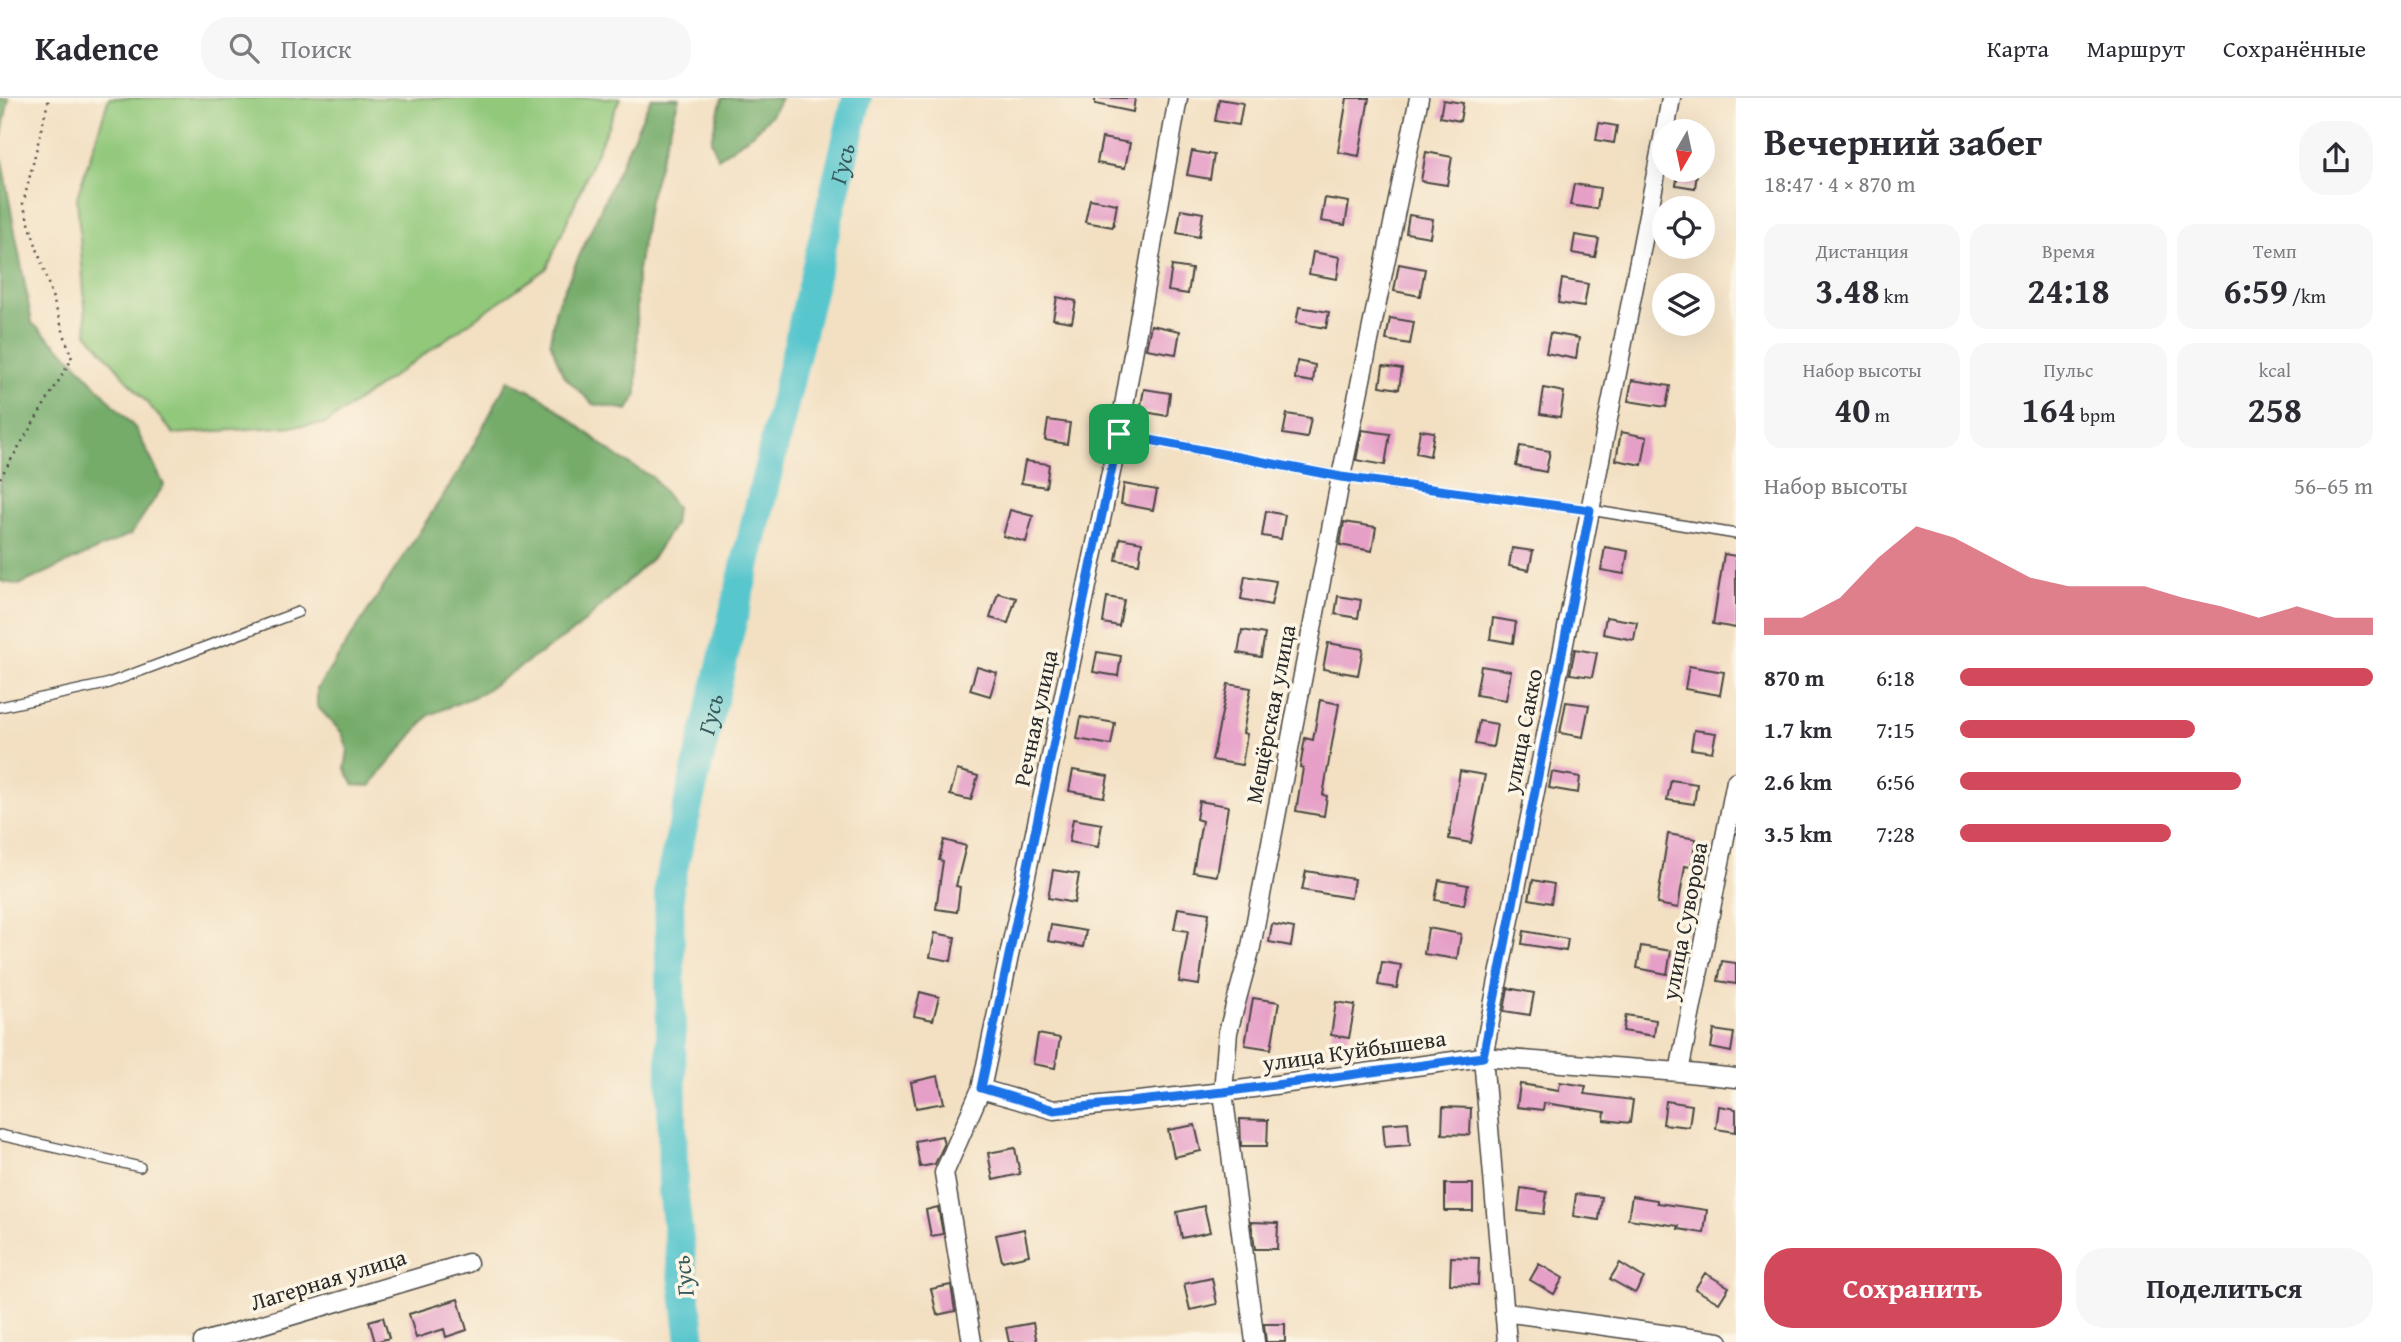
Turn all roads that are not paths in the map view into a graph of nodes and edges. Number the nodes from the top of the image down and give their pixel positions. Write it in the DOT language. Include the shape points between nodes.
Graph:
graph roads {
  1 [pos="1178,98"];
  2 [pos="1419,98"];
  3 [pos="1671,98"];
  4 [pos="1667,119"];
  5 [pos="1654,182"];
  6 [pos="1119,434"];
  7 [pos="1341,477"];
  8 [pos="1590,510"];
  9 [pos="1736,534"];
  10 [pos="298,612"];
  11 [pos="0,707"];
  12 [pos="1736,781"];
  13 [pos="1483,1057"];
  14 [pos="1679,1072"];
  15 [pos="1736,1078"];
  16 [pos="981,1088"];
  17 [pos="1223,1092"];
  18 [pos="0,1135"];
  19 [pos="140,1167"];
  20 [pos="468,1263"];
  21 [pos="1504,1312"];
  22 [pos="203,1342"];
  23 [pos="972,1342"];
  24 [pos="1255,1342"];
  25 [pos="1507,1342"];
  26 [pos="1719,1342"];
  1 -- 6 [label="street, Речная улица"];
  2 -- 7 [label="street, Мещёрская улица"];
  3 -- 4 [label="street, улица Сакко"];
  5 -- 8 [label="street, улица Сакко"];
  6 -- 7 [label="lane"];
  6 -- 16 [label="street, Речная улица"];
  7 -- 8 [label="lane"];
  7 -- 17 [label="street, Мещёрская улица" via="1251,947 1228,1032"];
  8 -- 9 [label="lane"];
  8 -- 13 [label="street, улица Сакко"];
  10 -- 11 [label="lane" via="107,684"];
  12 -- 14 [label="street, улица Суворова"];
  13 -- 14 [label="street, улица Куйбышева"];
  13 -- 17 [label="street, улица Куйбышева"];
  13 -- 21 [label="street, улица Сакко"];
  14 -- 15 [label="street, улица Куйбышева"];
  16 -- 17 [label="street, улица Куйбышева" via="1054,1110"];
  16 -- 23 [label="street, Речная улица" via="944,1173"];
  17 -- 24 [label="street, Мещёрская улица"];
  18 -- 19 [label="lane"];
  20 -- 22 [label="street, Лагерная улица"];
  21 -- 25 [label="street, улица Сакко"];
  21 -- 26 [label="street"];
}
